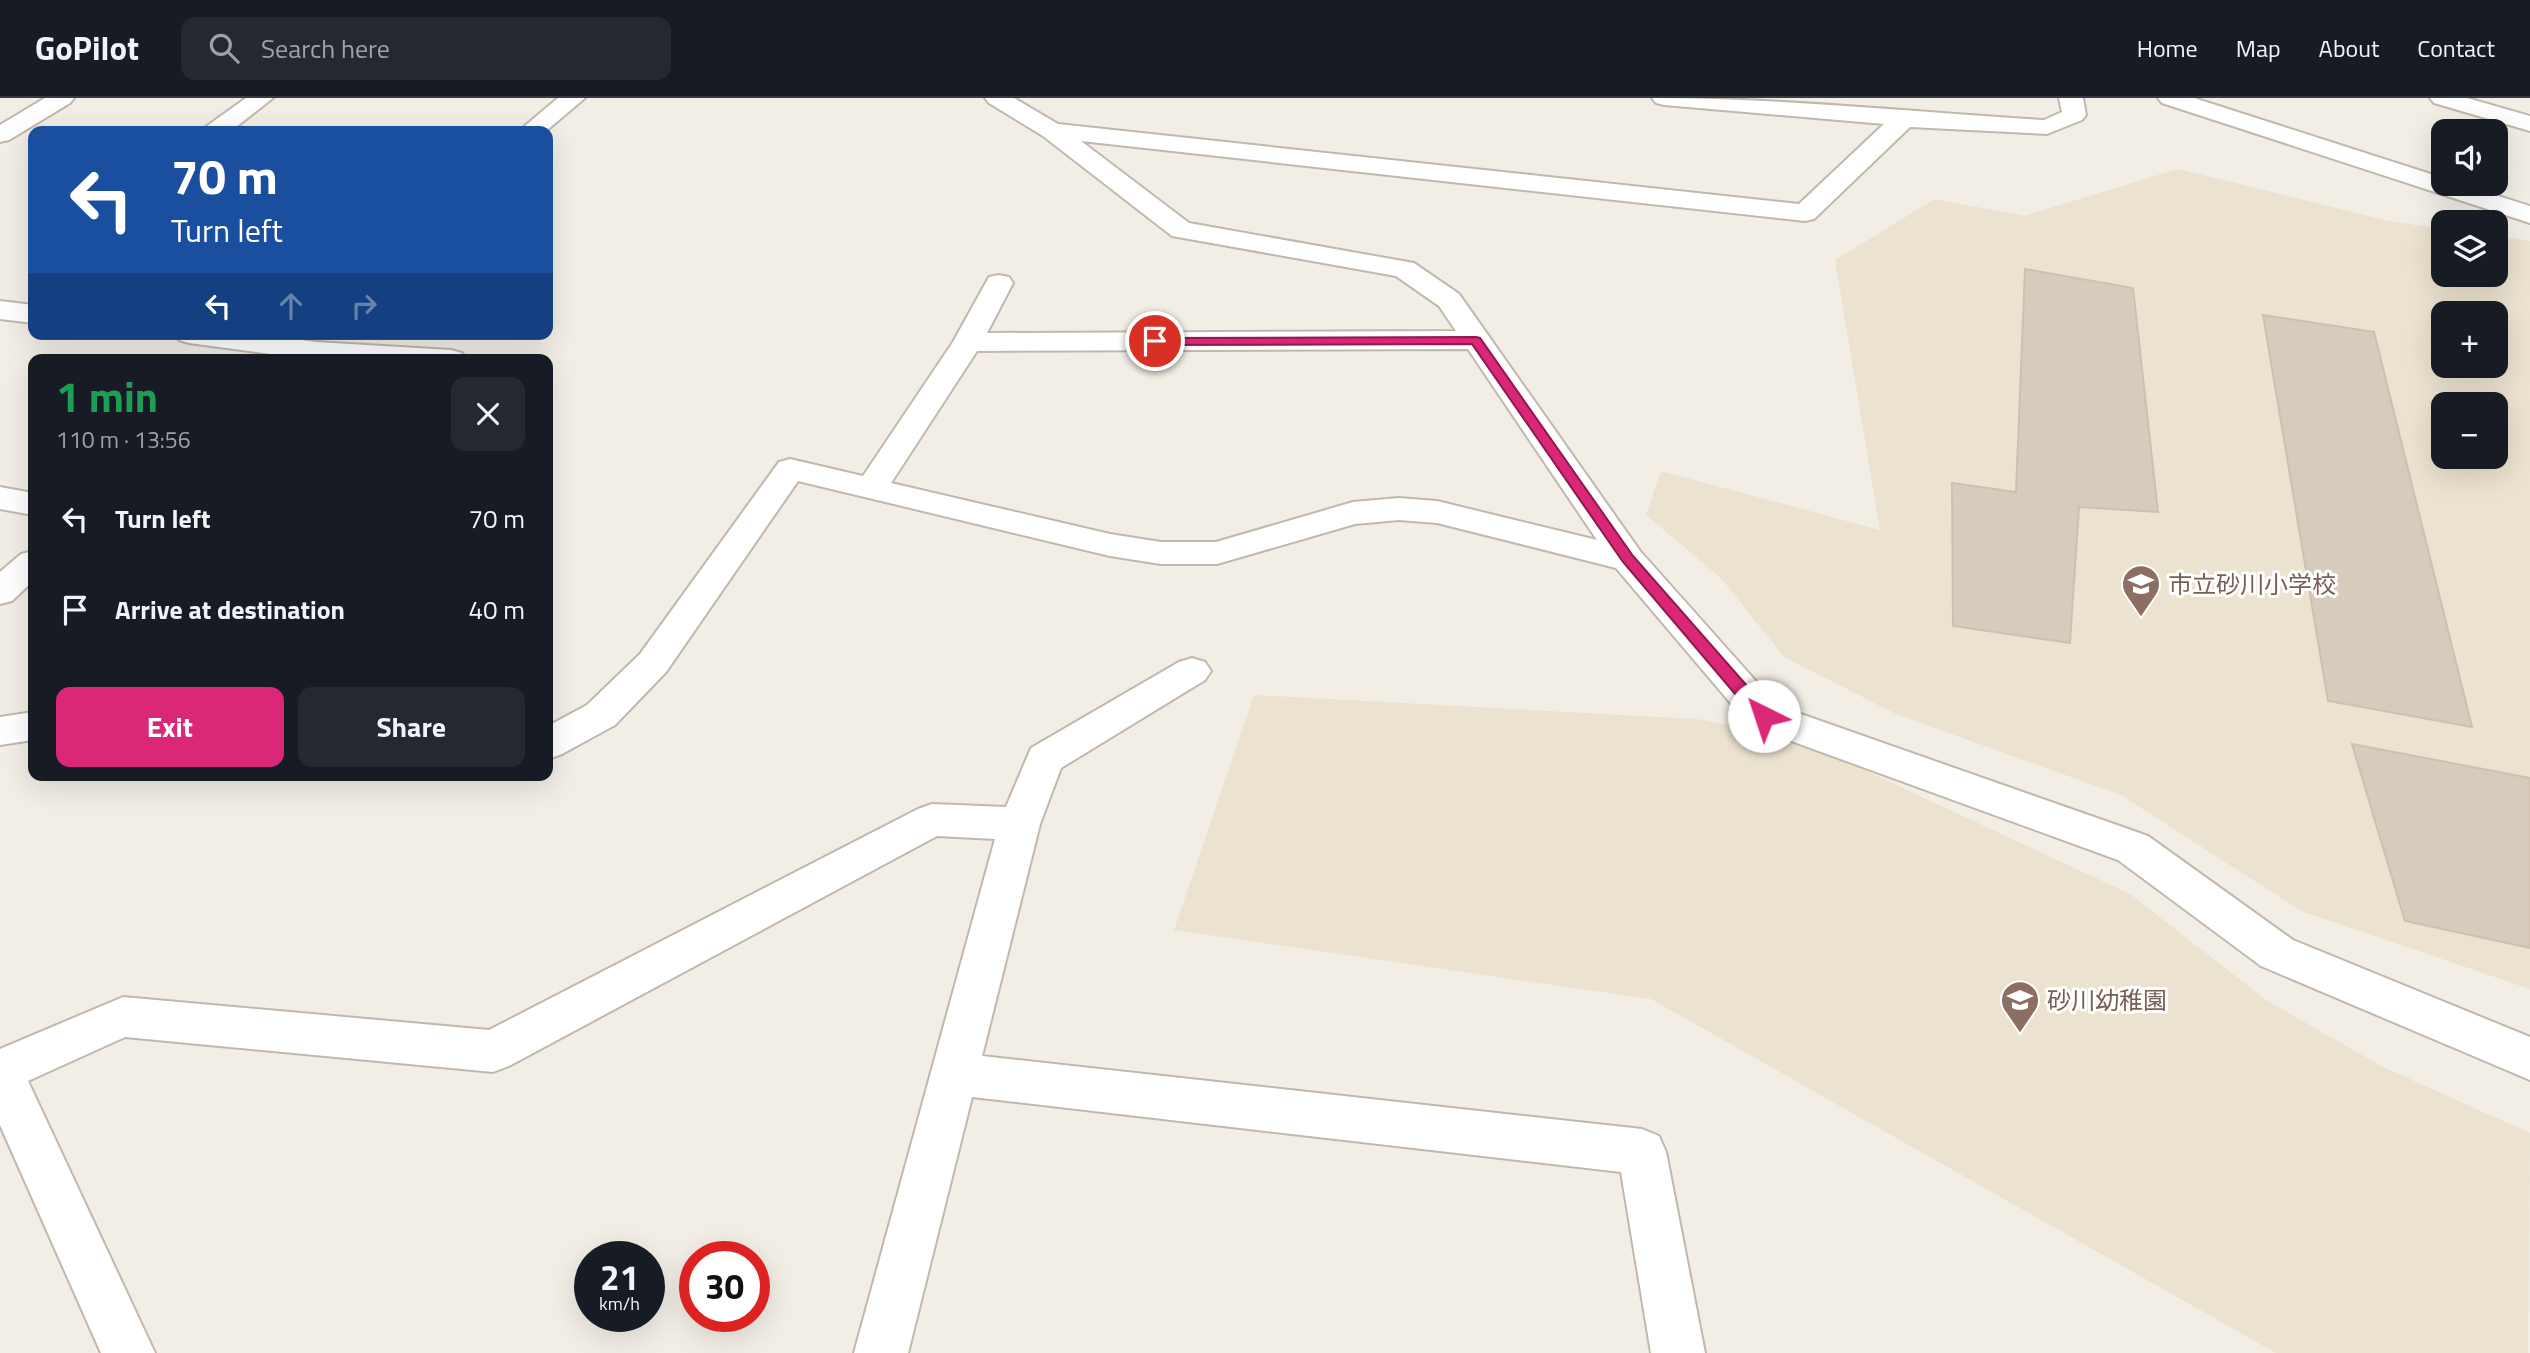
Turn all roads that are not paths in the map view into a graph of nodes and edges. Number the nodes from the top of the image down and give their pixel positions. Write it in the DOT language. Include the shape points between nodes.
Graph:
graph roads {
  1 [pos="62,98"];
  2 [pos="261,98"];
  3 [pos="573,98"];
  4 [pos="996,98"];
  5 [pos="1664,98"];
  6 [pos="2071,98"];
  7 [pos="2170,98"];
  8 [pos="2442,98"];
  9 [pos="1904,119"];
  10 [pos="2530,124"];
  11 [pos="223,126"];
  12 [pos="537,126"];
  13 [pos="1052,131"];
  14 [pos="0,135"];
  15 [pos="2530,215"];
  16 [pos="999,283"];
  17 [pos="0,310"];
  18 [pos="28,313"];
  19 [pos="234,340"];
  20 [pos="1476,340"];
  21 [pos="968,342"];
  22 [pos="367,354"];
  23 [pos="871,488"];
  24 [pos="0,498"];
  25 [pos="28,502"];
  26 [pos="1628,559"];
  27 [pos="28,567"];
  28 [pos="0,592"];
  29 [pos="1192,671"];
  30 [pos="28,727"];
  31 [pos="0,731"];
  32 [pos="553,742"];
  33 [pos="1020,824"];
  34 [pos="2530,1059"];
  35 [pos="0,1072"];
  36 [pos="955,1074"];
  37 [pos="128,1353"];
  38 [pos="881,1353"];
  39 [pos="1678,1353"];
  1 -- 14 [label="street"];
  2 -- 11 [label="street"];
  3 -- 12 [label="street"];
  4 -- 13 [label="street"];
  5 -- 9 [label="street"];
  6 -- 9 [label="street" via="2074,115 2047,127"];
  7 -- 15 [label="street"];
  8 -- 10 [label="street"];
  9 -- 13 [label="street" via="1805,213"];
  13 -- 20 [label="street" via="1181,230 1404,269 1449,300"];
  16 -- 21 [label="street"];
  17 -- 18 [label="street"];
  19 -- 22 [label="street"];
  20 -- 21 [label="street"];
  20 -- 26 [label="street"];
  21 -- 23 [label="street"];
  23 -- 26 [label="street" via="1161,553 1217,553 1353,513 1399,509 1437,512"];
  23 -- 32 [label="street" via="790,468 653,663 601,715"];
  24 -- 25 [label="street"];
  26 -- 34 [label="street" via="1764,716 2133,848 2277,953"];
  27 -- 28 [label="street"];
  29 -- 33 [label="street" via="1045,760"];
  30 -- 31 [label="street"];
  33 -- 35 [label="street" via="932,820 493,1051 123,1017"];
  33 -- 36 [label="street"];
  35 -- 37 [label="street"];
  36 -- 38 [label="street"];
  36 -- 39 [label="street" via="1642,1152"];
}
